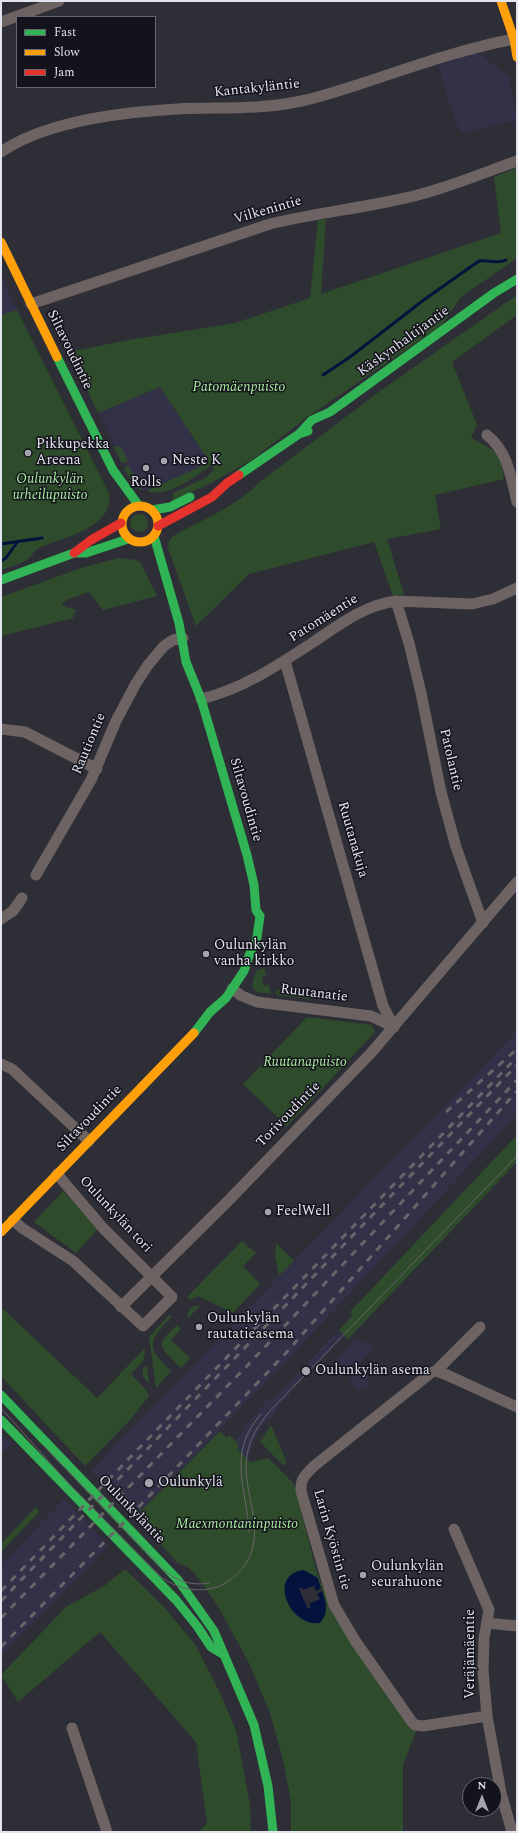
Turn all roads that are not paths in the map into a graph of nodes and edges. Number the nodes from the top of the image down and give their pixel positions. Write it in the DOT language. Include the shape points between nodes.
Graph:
graph roads {
  1 [pos="59,1"];
  2 [pos="501,1"];
  3 [pos="18,16"];
  4 [pos="16,17"];
  5 [pos="1,22"];
  6 [pos="514,39"];
  7 [pos="517,57"];
  8 [pos="1,152"];
  9 [pos="517,161"];
  10 [pos="1,242"];
  11 [pos="517,268"];
  12 [pos="517,280"];
  13 [pos="494,293"];
  14 [pos="31,304"];
  15 [pos="487,435"];
  16 [pos="113,470"];
  17 [pos="227,483"];
  18 [pos="517,502"];
  19 [pos="139,506"];
  20 [pos="152,510"];
  21 [pos="126,512"];
  22 [pos="121,523"];
  23 [pos="158,526"];
  24 [pos="154,536"];
  25 [pos="128,539"];
  26 [pos="139,542"];
  27 [pos="74,553"];
  28 [pos="164,576"];
  29 [pos="1,580"];
  30 [pos="517,588"];
  31 [pos="396,601"];
  32 [pos="183,638"];
  33 [pos="285,661"];
  34 [pos="201,699"];
  35 [pos="1,729"];
  36 [pos="97,769"];
  37 [pos="36,875"];
  38 [pos="517,882"];
  39 [pos="22,898"];
  40 [pos="1,919"];
  41 [pos="482,923"];
  42 [pos="229,994"];
  43 [pos="394,1026"];
  44 [pos="1,1064"];
  45 [pos="89,1141"];
  46 [pos="57,1174"];
  47 [pos="13,1220"];
  48 [pos="1,1232"];
  49 [pos="152,1276"];
  50 [pos="121,1307"];
  51 [pos="480,1327"];
  52 [pos="436,1371"];
  53 [pos="1,1395"];
  54 [pos="517,1407"];
  55 [pos="1,1420"];
  56 [pos="454,1529"];
  57 [pos="487,1623"];
  58 [pos="517,1626"];
  59 [pos="224,1655"];
  60 [pos="487,1716"];
  61 [pos="72,1728"];
  62 [pos="107,1832"];
  63 [pos="272,1832"];
  64 [pos="512,1832"];
  1 -- 3 [label="street"];
  2 -- 6 [label="main road"];
  4 -- 5 [label="street"];
  6 -- 7 [label="main road"];
  6 -- 8 [label="street, Kantakyläntie" via="461,51 296,102 257,107 178,109 117,116 43,131"];
  9 -- 14 [label="street, Vilkenintie" via="456,184 397,200 270,224"];
  10 -- 14 [label="main road, Siltavoudintie"];
  11 -- 13 [label="main road, Käskynhaltijantie"];
  12 -- 13 [label="main road, Käskynhaltijantie"];
  13 -- 17 [label="main road, Käskynhaltijantie" via="330,412 313,430 299,434"];
  14 -- 16 [label="main road, Siltavoudintie"];
  15 -- 18 [label="street" via="496,442 507,462"];
  16 -- 19 [label="main road, Siltavoudintie"];
  16 -- 21 [label="main road, Siltavoudintie" via="114,480"];
  17 -- 20 [label="main road, Käskynhaltijantie" via="205,490 170,507"];
  17 -- 23 [label="main road, Käskynhaltijantie" via="212,497"];
  19 -- 20 [label="main road"];
  19 -- 21 [label="main road"];
  20 -- 23 [label="main road"];
  21 -- 22 [label="main road"];
  22 -- 25 [label="main road"];
  22 -- 27 [label="main road" via="83,544"];
  23 -- 24 [label="main road"];
  24 -- 26 [label="main road" via="147,541"];
  24 -- 28 [label="main road, Siltavoudintie"];
  25 -- 26 [label="main road"];
  25 -- 27 [label="main road" via="86,553"];
  26 -- 28 [label="main road, Siltavoudintie"];
  27 -- 29 [label="main road"];
  28 -- 32 [label="main road, Siltavoudintie" via="174,601"];
  30 -- 31 [label="street, Patomäentie" via="493,599 472,604"];
  31 -- 33 [label="street, Patomäentie" via="363,610"];
  31 -- 41 [label="street, Patolantie" via="419,685 441,792"];
  32 -- 34 [label="main road, Siltavoudintie" via="183,649 190,675"];
  32 -- 36 [label="street, Rautiontie" via="168,642 148,665 123,705"];
  33 -- 34 [label="street, Patomäentie" via="231,689"];
  33 -- 43 [label="street, Ruutanakuja" via="384,1006"];
  34 -- 42 [label="main road, Siltavoudintie" via="254,885 256,910 249,942 251,950 244,971"];
  35 -- 36 [label="street" via="25,732"];
  36 -- 37 [label="street, Rautiontie"];
  38 -- 41 [label="street, Torivoudintie"];
  39 -- 40 [label="street" via="13,911"];
  41 -- 43 [label="street, Torivoudintie"];
  42 -- 43 [label="street, Ruutanatie" via="257,1002 371,1016"];
  42 -- 45 [label="main road, Siltavoudintie"];
  43 -- 49 [label="street, Torivoudintie" via="230,1200"];
  44 -- 45 [label="street" via="12,1069"];
  45 -- 46 [label="main road, Siltavoudintie"];
  46 -- 47 [label="main road, Siltavoudintie"];
  46 -- 49 [label="street, Oulunkylän tori" via="103,1228"];
  47 -- 48 [label="main road, Siltavoudintie"];
  47 -- 50 [label="street" via="73,1260"];
  49 -- 50 [label="street, Torivoudintie"];
  49 -- 50 [label="street, Oulunkylän tori" via="172,1297 143,1326"];
  51 -- 52 [label="street, Larin Kyöstin tie"];
  52 -- 54 [label="street"];
  52 -- 60 [label="street, Larin Kyöstin tie" via="314,1466 302,1479 301,1491 334,1604 356,1642 412,1722 423,1726"];
  53 -- 59 [label="main road, Oulunkyläntie" via="178,1580 214,1631"];
  55 -- 59 [label="main road, Oulunkyläntie" via="176,1600 211,1647"];
  56 -- 57 [label="street, Veräjämäentie" via="489,1610"];
  57 -- 58 [label="street"];
  57 -- 60 [label="street, Veräjämäentie" via="483,1670"];
  59 -- 63 [label="main road, Oulunkyläntie" via="244,1700 260,1746 268,1786"];
  60 -- 64 [label="street, Veräjämäentie" via="501,1793"];
  61 -- 62 [label="street"];
}
